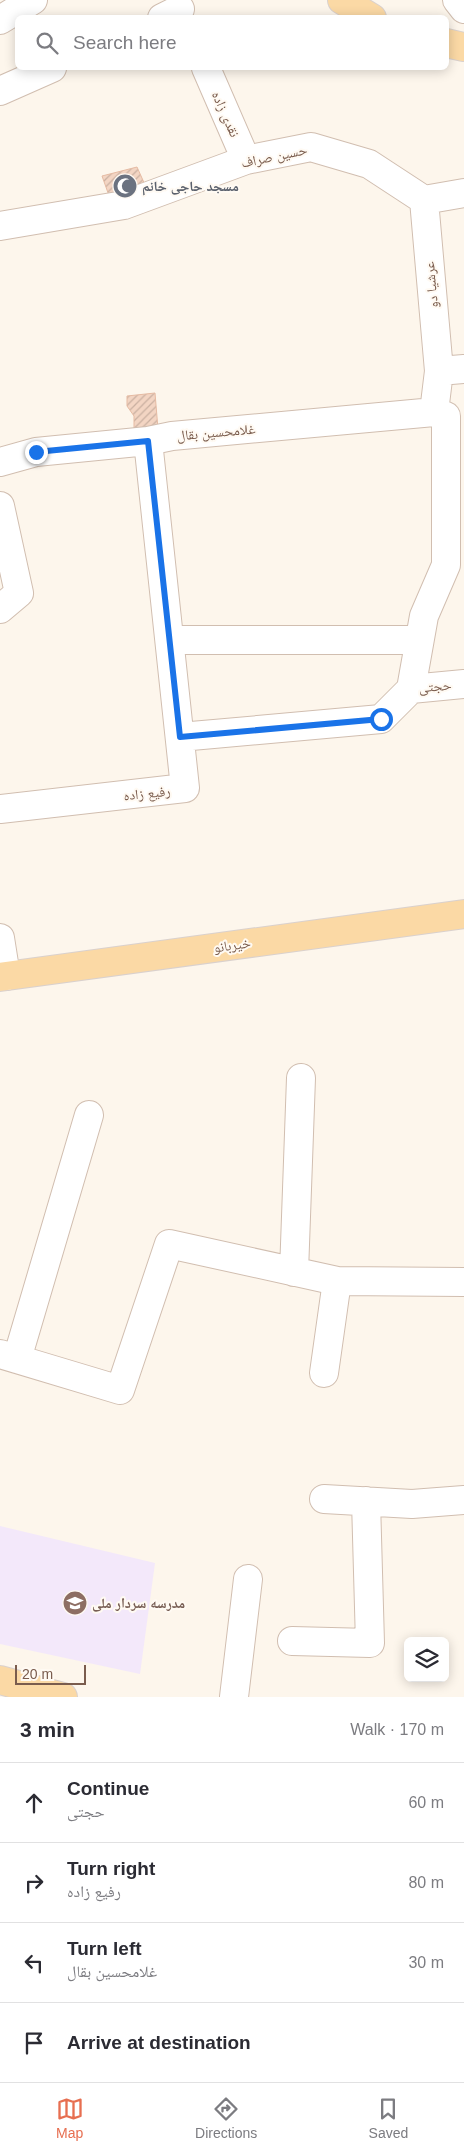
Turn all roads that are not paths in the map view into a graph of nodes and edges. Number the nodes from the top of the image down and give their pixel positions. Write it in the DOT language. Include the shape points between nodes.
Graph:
graph roads {
  1 [pos="33,0"];
  2 [pos="342,0"];
  3 [pos="457,0"];
  4 [pos="464,9"];
  5 [pos="367,15"];
  6 [pos="0,20"];
  7 [pos="449,44"];
  8 [pos="464,47"];
  9 [pos="47,70"];
  10 [pos="207,70"];
  11 [pos="0,91"];
  12 [pos="246,160"];
  13 [pos="464,193"];
  14 [pos="424,200"];
  15 [pos="0,226"];
  16 [pos="452,370"];
  17 [pos="434,412"];
  18 [pos="148,441"];
  19 [pos="0,462"];
  20 [pos="0,506"];
  21 [pos="0,609"];
  22 [pos="170,640"];
  23 [pos="419,640"];
  24 [pos="464,684"];
  25 [pos="411,688"];
  26 [pos="180,737"];
  27 [pos="0,809"];
  28 [pos="463,919"];
  29 [pos="0,938"];
  30 [pos="3,976"];
  31 [pos="301,1078"];
  32 [pos="89,1115"];
  33 [pos="294,1272"];
  34 [pos="337,1281"];
  35 [pos="464,1282"];
  36 [pos="9,1356"];
  37 [pos="324,1373"];
  38 [pos="324,1499"];
  39 [pos="464,1500"];
  40 [pos="366,1501"];
  41 [pos="248,1579"];
  42 [pos="292,1641"];
  43 [pos="0,1680"];
  44 [pos="62,1697"];
  45 [pos="234,1697"];
  1 -- 6 [label="street"];
  2 -- 5 [label="main road"];
  3 -- 4 [label="street"];
  7 -- 8 [label="main road"];
  9 -- 11 [label="street"];
  10 -- 12 [label="street, نقدی زاده"];
  12 -- 14 [label="street, حسین صراف" via="311,147 369,164"];
  12 -- 15 [label="street, حسین صراف" via="124,205"];
  13 -- 14 [label="street"];
  14 -- 16 [label="street, عرشیا دو"];
  16 -- 17 [label="street, عرشیا دو"];
  17 -- 18 [label="street, غلامحسین بقال" via="172,436"];
  17 -- 23 [label="street" via="446,416 446,565 424,616"];
  18 -- 19 [label="street, غلامحسین بقال" via="36,452"];
  18 -- 22 [label="street, رفیع زاده"];
  20 -- 21 [label="street" via="19,593"];
  22 -- 23 [label="street"];
  22 -- 26 [label="street, رفیع زاده"];
  23 -- 25 [label="street"];
  24 -- 25 [label="street, حجتی"];
  25 -- 26 [label="street, حجتی" via="381,719"];
  26 -- 27 [label="street, رفیع زاده" via="185,788"];
  28 -- 30 [label="main road, خیربانو"];
  29 -- 30 [label="street"];
  31 -- 33 [label="street"];
  32 -- 36 [label="street"];
  33 -- 34 [label="street"];
  33 -- 36 [label="street" via="169,1244 120,1390"];
  34 -- 35 [label="street"];
  34 -- 37 [label="street"];
  38 -- 40 [label="street"];
  39 -- 40 [label="street" via="412,1504"];
  40 -- 42 [label="street" via="370,1643"];
  41 -- 45 [label="street"];
  43 -- 44 [label="main road"];
}
